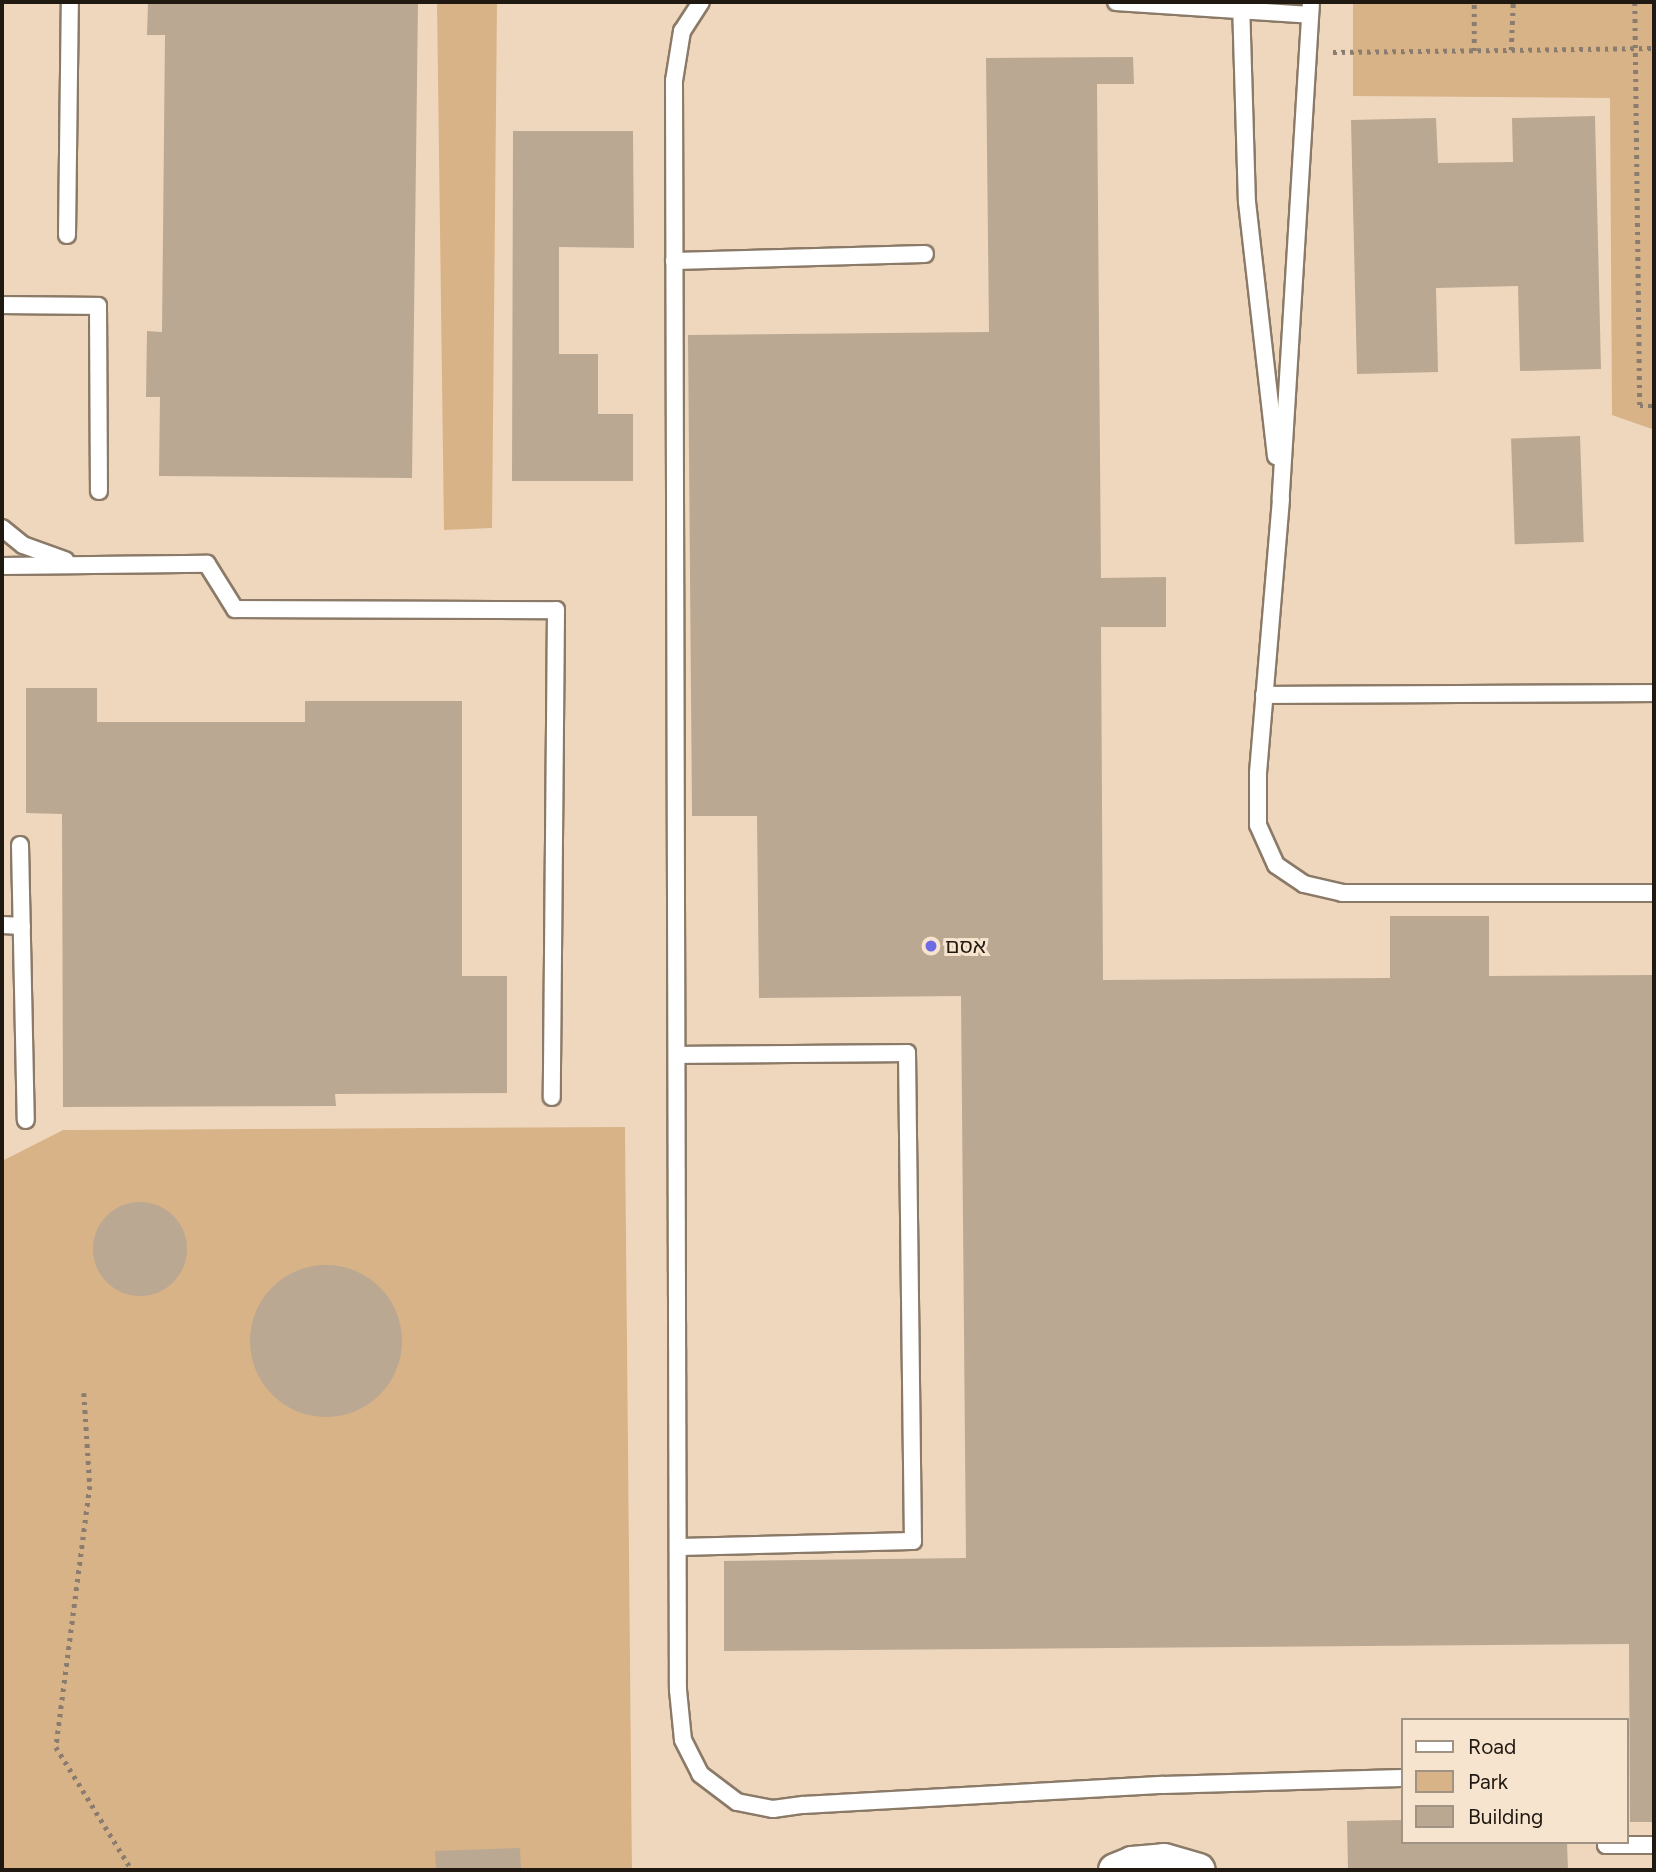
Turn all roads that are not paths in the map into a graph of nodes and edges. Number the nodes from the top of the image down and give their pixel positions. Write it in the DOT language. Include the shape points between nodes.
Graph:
graph roads {
  1 [pos="70,2"];
  2 [pos="701,2"];
  3 [pos="1116,2"];
  4 [pos="1241,7"];
  5 [pos="1311,8"];
  6 [pos="67,235"];
  7 [pos="925,254"];
  8 [pos="674,261"];
  9 [pos="2,305"];
  10 [pos="99,491"];
  11 [pos="1281,499"];
  12 [pos="2,528"];
  13 [pos="84,564"];
  14 [pos="2,566"];
  15 [pos="1654,693"];
  16 [pos="1264,695"];
  17 [pos="20,845"];
  18 [pos="1654,893"];
  19 [pos="2,925"];
  20 [pos="22,926"];
  21 [pos="677,1055"];
  22 [pos="552,1097"];
  23 [pos="26,1120"];
  24 [pos="678,1547"];
  25 [pos="1400,1778"];
  26 [pos="1606,1844"];
  27 [pos="1654,1845"];
  28 [pos="1115,1870"];
  29 [pos="1199,1870"];
  1 -- 6 [label="lane"];
  2 -- 8 [label="lane" via="682,31 674,81"];
  3 -- 4 [label="lane"];
  4 -- 5 [label="lane"];
  4 -- 11 [label="lane" via="1247,202"];
  5 -- 11 [label="lane"];
  7 -- 8 [label="lane"];
  8 -- 21 [label="lane"];
  9 -- 10 [label="lane" via="98,306"];
  11 -- 16 [label="lane"];
  12 -- 13 [label="lane" via="23,545"];
  13 -- 14 [label="lane"];
  13 -- 22 [label="lane" via="206,564 235,609 556,610"];
  15 -- 16 [label="lane"];
  16 -- 18 [label="lane" via="1258,825 1276,865 1304,884 1342,893"];
  17 -- 20 [label="lane"];
  19 -- 20 [label="lane"];
  20 -- 23 [label="lane"];
  21 -- 24 [label="lane"];
  21 -- 24 [label="lane" via="907,1053 913,1541"];
  24 -- 25 [label="lane" via="678,1690 683,1740 700,1774 737,1802 773,1809 1163,1785"];
  26 -- 27 [label="lane"];
  28 -- 29 [label="street" via="1164,1860"];
}
